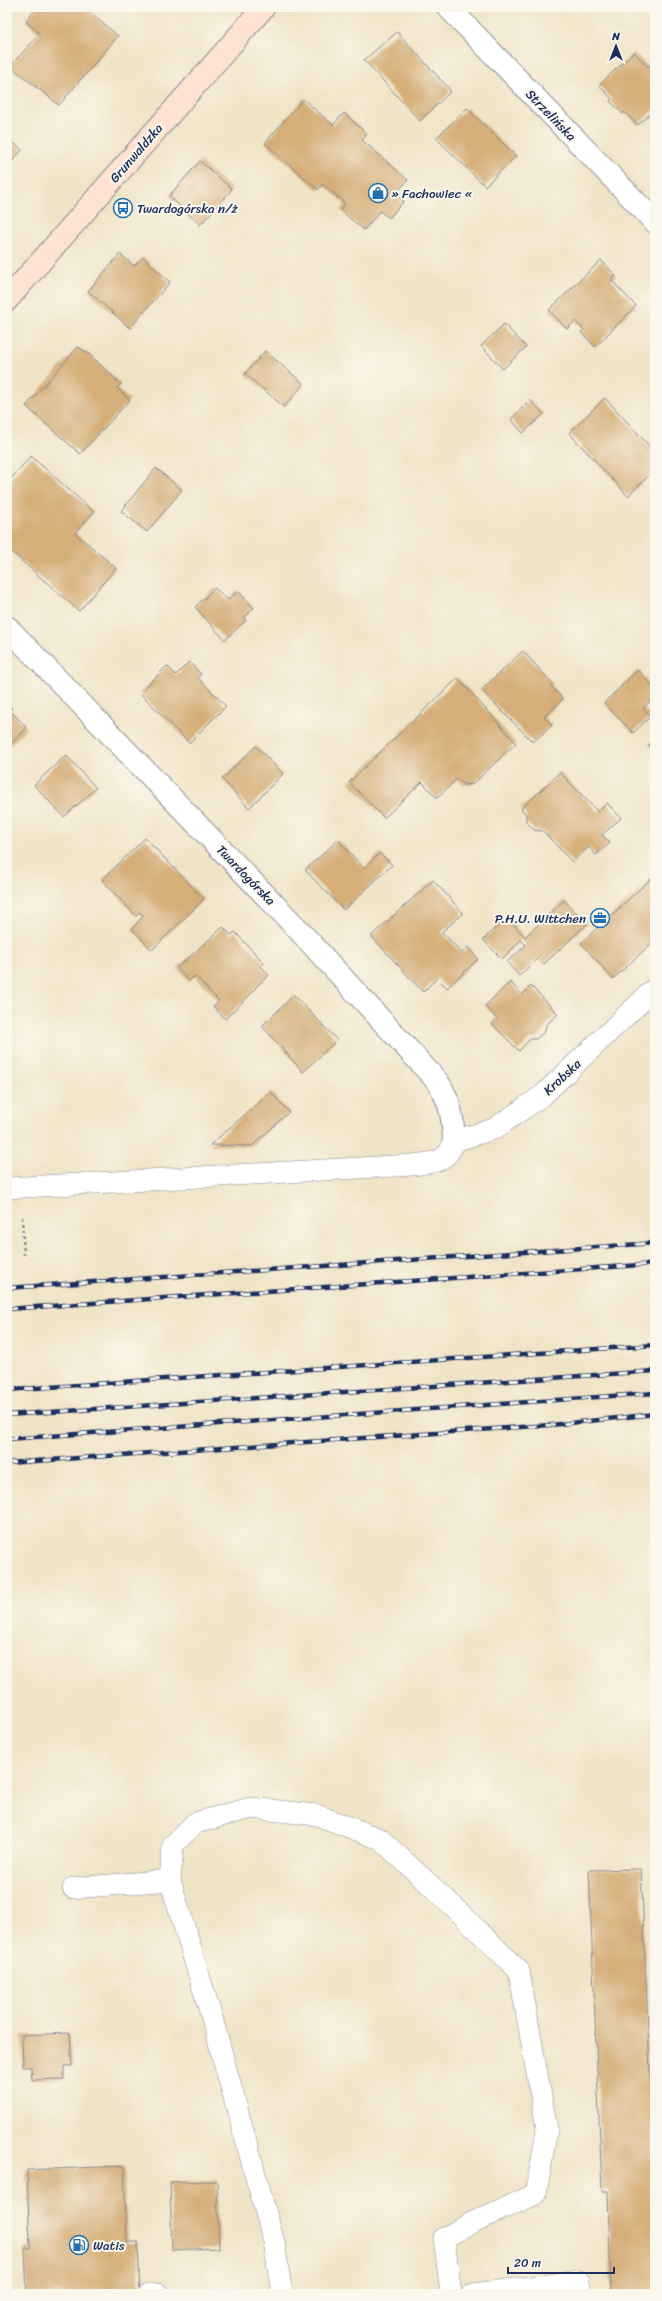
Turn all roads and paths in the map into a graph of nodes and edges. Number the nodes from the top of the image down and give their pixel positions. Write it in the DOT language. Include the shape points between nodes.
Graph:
graph roads {
  1 [pos="264,7"];
  2 [pos="448,7"];
  3 [pos="655,222"];
  4 [pos="7,300"];
  5 [pos="7,627"];
  6 [pos="655,988"];
  7 [pos="454,1142"];
  8 [pos="7,1188"];
  9 [pos="22,1209"];
  10 [pos="24,1255"];
  11 [pos="170,1880"];
  12 [pos="73,1888"];
  13 [pos="149,2294"];
  14 [pos="158,2294"];
  15 [pos="282,2294"];
  16 [pos="451,2294"];
  17 [pos="473,2294"];
  18 [pos="580,2294"];
  1 -- 4 [label="street, Grunwaldzka"];
  2 -- 3 [label="street, Strzelińska"];
  5 -- 7 [label="street, Twardogórska" via="289,920 438,1082 450,1105"];
  6 -- 7 [label="lane, Krobska" via="543,1096 494,1129"];
  7 -- 8 [label="lane" via="450,1153 440,1161 412,1165"];
  9 -- 10 [label="path"];
  11 -- 12 [label="lane"];
  11 -- 15 [label="lane" via="212,2018 274,2242"];
  11 -- 16 [label="lane" via="173,1845 195,1823 251,1808 317,1815 380,1839 519,1971 548,2130 536,2194 444,2238"];
  13 -- 14 [label="lane"];
  17 -- 18 [label="lane" via="579,2281"];
}
